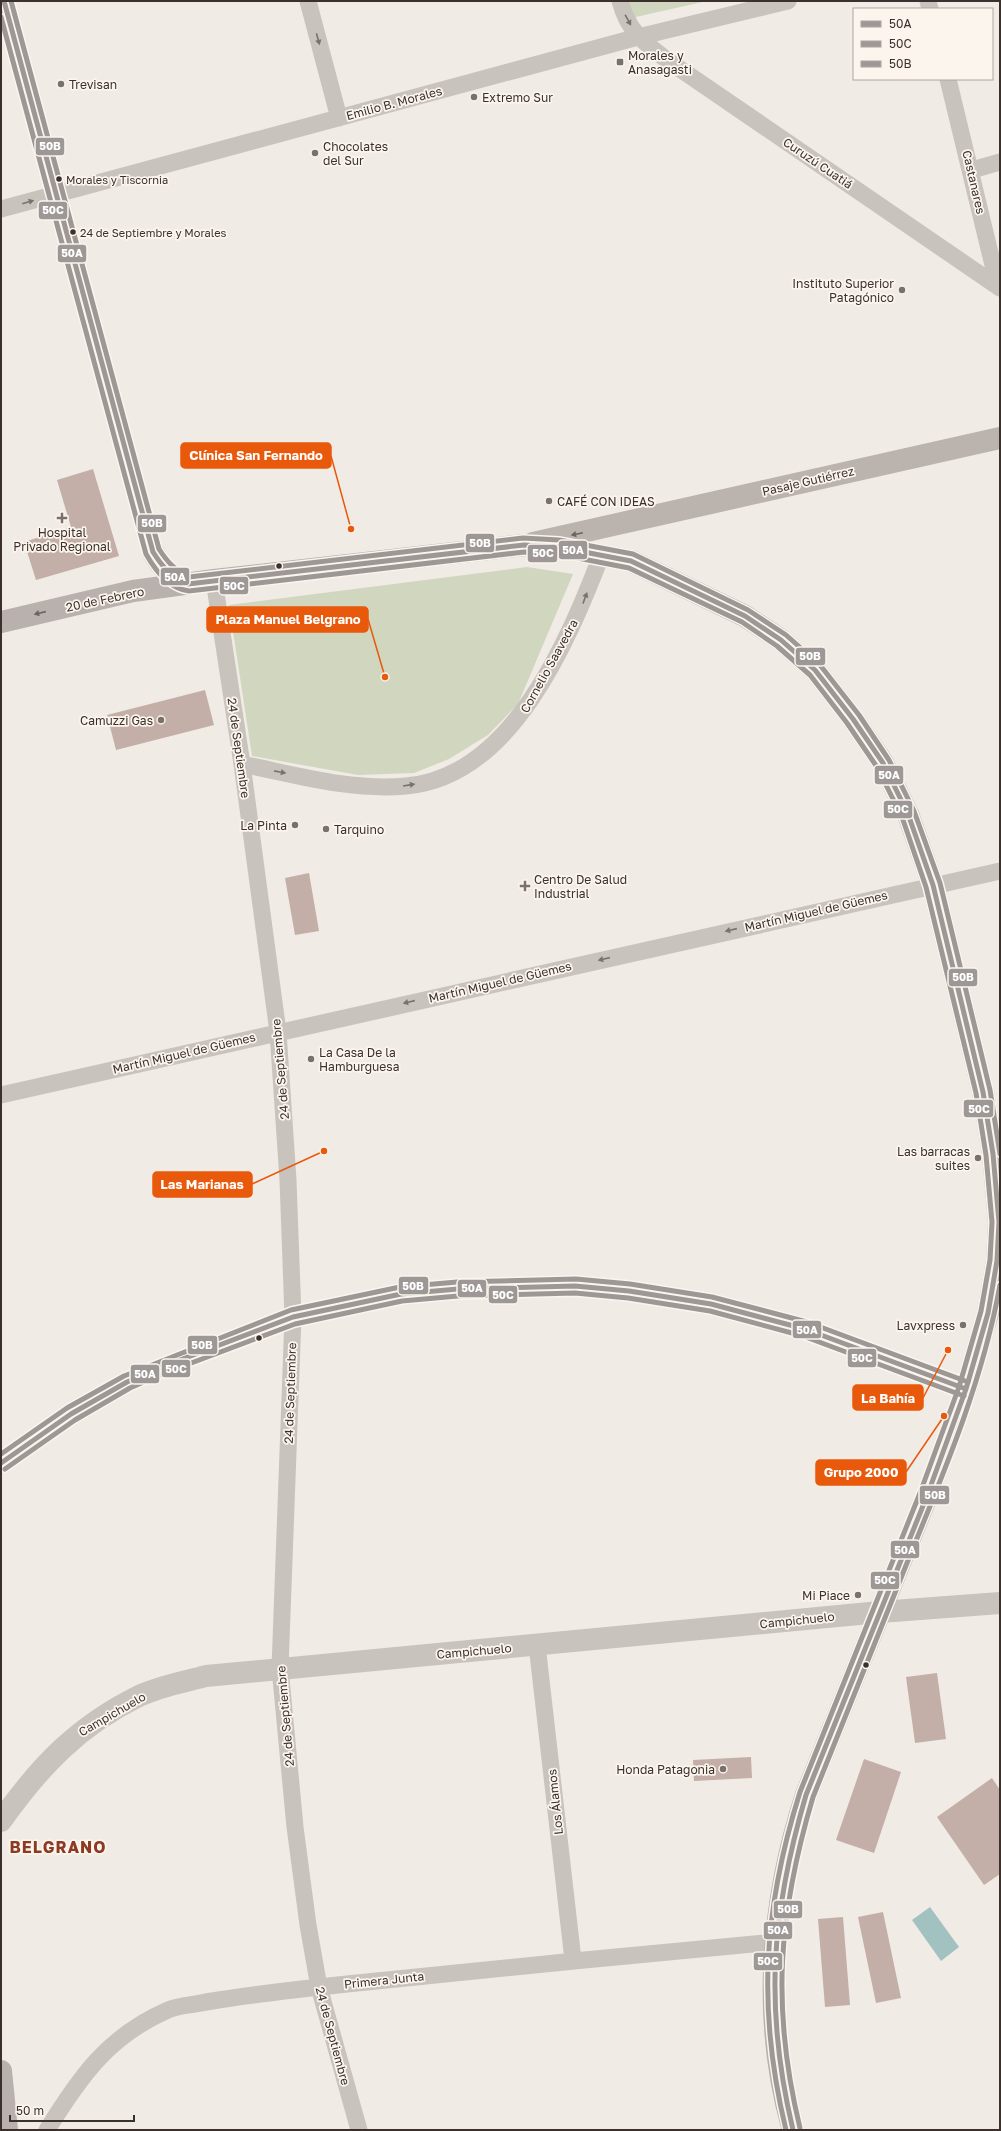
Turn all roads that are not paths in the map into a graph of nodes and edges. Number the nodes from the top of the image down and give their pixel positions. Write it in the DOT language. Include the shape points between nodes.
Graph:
graph roads {
  1 [pos="4,1"];
  2 [pos="308,1"];
  3 [pos="620,1"];
  4 [pos="788,1"];
  5 [pos="638,37"];
  6 [pos="948,80"];
  7 [pos="339,118"];
  8 [pos="1000,162"];
  9 [pos="972,170"];
  10 [pos="56,194"];
  11 [pos="1,209"];
  12 [pos="999,287"];
  13 [pos="1000,438"];
  14 [pos="616,525"];
  15 [pos="524,545"];
  16 [pos="152,552"];
  17 [pos="600,556"];
  18 [pos="214,580"];
  19 [pos="188,584"];
  20 [pos="133,591"];
  21 [pos="1,622"];
  22 [pos="242,764"];
  23 [pos="1000,872"];
  24 [pos="933,885"];
  25 [pos="278,1032"];
  26 [pos="1,1095"];
  27 [pos="293,1317"];
  28 [pos="966,1390"];
  29 [pos="1,1462"];
  30 [pos="1000,1603"];
  31 [pos="880,1612"];
  32 [pos="538,1645"];
  33 [pos="280,1668"];
  34 [pos="1,1821"];
  35 [pos="775,1942"];
  36 [pos="573,1960"];
  37 [pos="320,1987"];
  38 [pos="1,2071"];
  39 [pos="7,2130"];
  40 [pos="47,2130"];
  41 [pos="360,2130"];
  42 [pos="793,2130"];
  1 -- 10 [label="street"];
  2 -- 7 [label="street, one-way"];
  3 -- 5 [label="street, one-way" via="623,12"];
  4 -- 5 [label="street, Emilio B. Morales"];
  5 -- 7 [label="street, Emilio B. Morales"];
  5 -- 12 [label="street, Curuzú Cuatiá" via="667,60"];
  6 -- 9 [label="street, Castanares"];
  7 -- 10 [label="street, Emilio B. Morales"];
  8 -- 9 [label="street"];
  9 -- 12 [label="street, Castanares"];
  11 -- 10 [label="street, Emilio B. Morales, one-way"];
  10 -- 16 [label="street"];
  13 -- 14 [label="main road, Pasaje Gutiérrez"];
  14 -- 15 [label="main road, Pasaje Gutiérrez, one-way"];
  14 -- 17 [label="main road"];
  15 -- 17 [label="main road, 20 de Febrero" via="558,547"];
  15 -- 18 [label="main road, 20 de Febrero"];
  16 -- 19 [label="main road" via="173,577"];
  16 -- 20 [label="main road" via="150,570"];
  22 -- 17 [label="street, Cornelio Saavedra, one-way" via="352,786 407,786 447,776 490,749 521,716 582,605"];
  17 -- 24 [label="main road, 20 de Febrero" via="631,561 745,616 781,640 815,670 883,763 908,814"];
  18 -- 19 [label="main road, 20 de Febrero"];
  18 -- 22 [label="street, 24 de Septiembre"];
  19 -- 20 [label="main road, 20 de Febrero"];
  20 -- 21 [label="main road, 20 de Febrero, one-way"];
  22 -- 25 [label="street, 24 de Septiembre"];
  23 -- 24 [label="street, Martín Miguel de Güemes"];
  24 -- 25 [label="street, Martín Miguel de Güemes, one-way"];
  24 -- 28 [label="main road, 20 de Febrero" via="983,1092 993,1154 999,1222 997,1261 988,1313"];
  25 -- 26 [label="street, Martín Miguel de Güemes"];
  25 -- 27 [label="street, 24 de Septiembre" via="288,1180"];
  27 -- 28 [label="street" via="401,1294 458,1289 575,1286 629,1291 711,1304 805,1328"];
  27 -- 29 [label="street" via="127,1382 70,1414"];
  27 -- 33 [label="street, 24 de Septiembre"];
  28 -- 31 [label="main road, 20 de Febrero"];
  30 -- 31 [label="street, Campichuelo"];
  31 -- 32 [label="street, Campichuelo"];
  31 -- 35 [label="main road, 20 de Febrero" via="806,1795 794,1832 784,1874"];
  32 -- 33 [label="street, Campichuelo"];
  32 -- 36 [label="street, Los Álamos"];
  33 -- 34 [label="street, Campichuelo" via="206,1676 140,1696 90,1724 68,1741 44,1765"];
  33 -- 37 [label="street, 24 de Septiembre" via="295,1827 308,1925"];
  35 -- 36 [label="street, Primera Junta"];
  35 -- 42 [label="main road, 20 de Febrero" via="776,2053"];
  36 -- 37 [label="street, Primera Junta"];
  37 -- 40 [label="street, Primera Junta" via="170,2009 141,2023 123,2034 94,2062"];
  37 -- 41 [label="street, 24 de Septiembre"];
  38 -- 39 [label="main road"];
}
